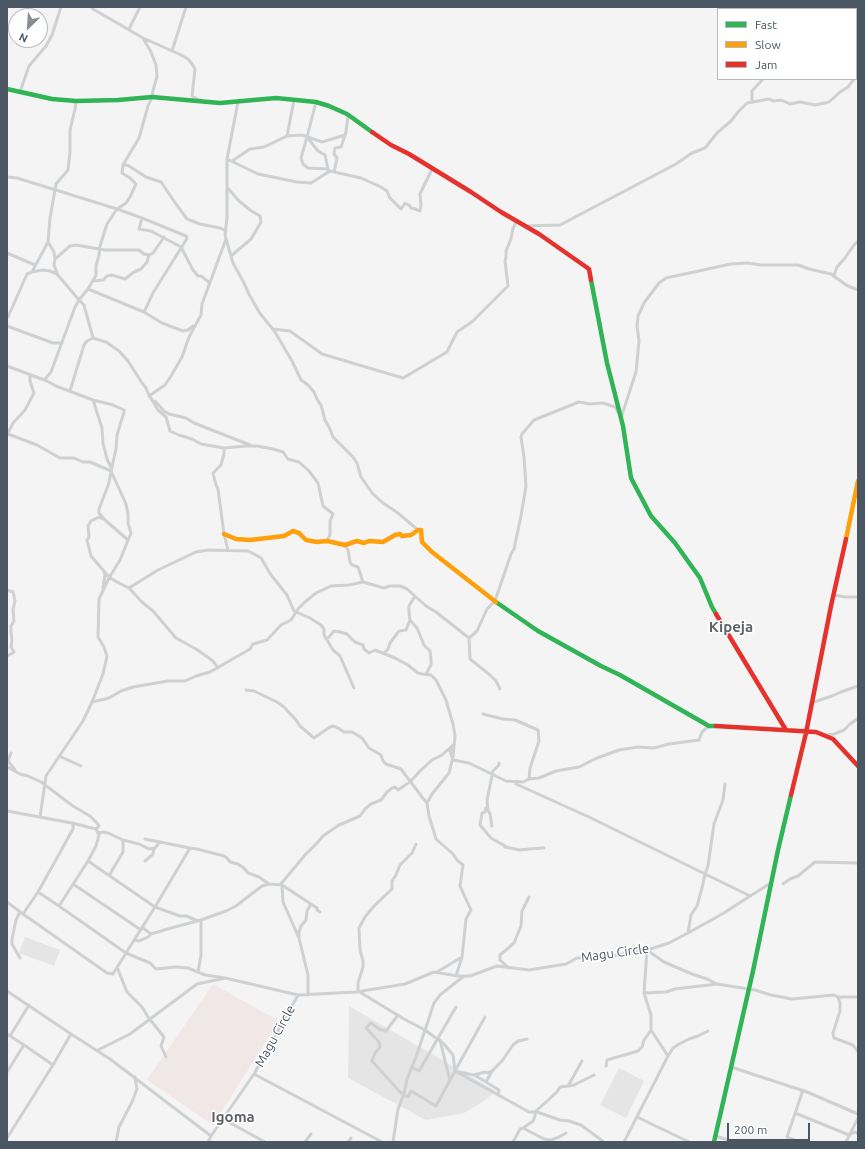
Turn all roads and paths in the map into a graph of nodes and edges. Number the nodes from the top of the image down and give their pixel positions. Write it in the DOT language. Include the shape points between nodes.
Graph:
graph roads {
  1 [pos="61,7"];
  2 [pos="140,7"];
  3 [pos="186,7"];
  4 [pos="93,8"];
  5 [pos="129,29"];
  6 [pos="143,38"];
  7 [pos="172,51"];
  8 [pos="761,80"];
  9 [pos="853,80"];
  10 [pos="7,89"];
  11 [pos="20,92"];
  12 [pos="152,97"];
  13 [pos="294,100"];
  14 [pos="76,101"];
  15 [pos="205,102"];
  16 [pos="238,102"];
  17 [pos="316,102"];
  18 [pos="752,102"];
  19 [pos="348,115"];
  20 [pos="345,135"];
  21 [pos="287,136"];
  22 [pos="307,137"];
  23 [pos="227,159"];
  24 [pos="232,161"];
  25 [pos="123,164"];
  26 [pos="432,169"];
  27 [pos="329,171"];
  28 [pos="334,172"];
  29 [pos="7,177"];
  30 [pos="227,187"];
  31 [pos="55,190"];
  32 [pos="117,209"];
  33 [pos="142,218"];
  34 [pos="517,221"];
  35 [pos="524,225"];
  36 [pos="226,231"];
  37 [pos="164,237"];
  38 [pos="226,240"];
  39 [pos="858,241"];
  40 [pos="48,242"];
  41 [pos="181,247"];
  42 [pos="99,249"];
  43 [pos="7,253"];
  44 [pos="149,255"];
  45 [pos="231,256"];
  46 [pos="55,259"];
  47 [pos="35,265"];
  48 [pos="32,272"];
  49 [pos="57,274"];
  50 [pos="835,277"];
  51 [pos="93,281"];
  52 [pos="210,283"];
  53 [pos="88,289"];
  54 [pos="858,290"];
  55 [pos="79,300"];
  56 [pos="144,312"];
  57 [pos="7,318"];
  58 [pos="195,325"];
  59 [pos="7,326"];
  60 [pos="273,329"];
  61 [pos="92,338"];
  62 [pos="62,343"];
  63 [pos="7,366"];
  64 [pos="30,375"];
  65 [pos="44,380"];
  66 [pos="70,391"];
  67 [pos="149,396"];
  68 [pos="93,400"];
  69 [pos="620,414"];
  70 [pos="621,422"];
  71 [pos="7,435"];
  72 [pos="254,446"];
  73 [pos="224,448"];
  74 [pos="111,469"];
  75 [pos="858,481"];
  76 [pos="104,519"];
  77 [pos="418,530"];
  78 [pos="224,534"];
  79 [pos="128,540"];
  80 [pos="327,541"];
  81 [pos="345,546"];
  82 [pos="228,550"];
  83 [pos="104,572"];
  84 [pos="109,577"];
  85 [pos="363,582"];
  86 [pos="129,588"];
  87 [pos="102,589"];
  88 [pos="7,590"];
  89 [pos="833,595"];
  90 [pos="415,596"];
  91 [pos="858,597"];
  92 [pos="495,601"];
  93 [pos="296,612"];
  94 [pos="410,620"];
  95 [pos="469,638"];
  96 [pos="326,639"];
  97 [pos="382,653"];
  98 [pos="7,656"];
  99 [pos="218,668"];
  100 [pos="426,674"];
  101 [pos="858,686"];
  102 [pos="354,688"];
  103 [pos="500,688"];
  104 [pos="246,690"];
  105 [pos="92,702"];
  106 [pos="811,703"];
  107 [pos="483,714"];
  108 [pos="858,719"];
  109 [pos="709,726"];
  110 [pos="786,730"];
  111 [pos="806,733"];
  112 [pos="824,735"];
  113 [pos="454,743"];
  114 [pos="11,754"];
  115 [pos="59,756"];
  116 [pos="453,760"];
  117 [pos="499,763"];
  118 [pos="81,766"];
  119 [pos="858,766"];
  120 [pos="7,767"];
  121 [pos="16,772"];
  122 [pos="492,774"];
  123 [pos="529,779"];
  124 [pos="411,781"];
  125 [pos="513,782"];
  126 [pos="45,784"];
  127 [pos="725,784"];
  128 [pos="427,803"];
  129 [pos="488,810"];
  130 [pos="7,811"];
  131 [pos="40,817"];
  132 [pos="72,823"];
  133 [pos="492,826"];
  134 [pos="96,830"];
  135 [pos="98,833"];
  136 [pos="145,839"];
  137 [pos="123,840"];
  138 [pos="159,843"];
  139 [pos="416,844"];
  140 [pos="154,848"];
  141 [pos="190,848"];
  142 [pos="544,848"];
  143 [pos="88,860"];
  144 [pos="145,861"];
  145 [pos="858,863"];
  146 [pos="110,874"];
  147 [pos="705,874"];
  148 [pos="772,883"];
  149 [pos="74,884"];
  150 [pos="269,884"];
  151 [pos="783,884"];
  152 [pos="281,885"];
  153 [pos="38,892"];
  154 [pos="750,896"];
  155 [pos="529,897"];
  156 [pos="7,902"];
  157 [pos="311,904"];
  158 [pos="60,906"];
  159 [pos="155,906"];
  160 [pos="320,912"];
  161 [pos="21,913"];
  162 [pos="199,921"];
  163 [pos="142,929"];
  164 [pos="688,933"];
  165 [pos="152,934"];
  166 [pos="299,938"];
  167 [pos="135,940"];
  168 [pos="647,950"];
  169 [pos="126,953"];
  170 [pos="462,957"];
  171 [pos="20,958"];
  172 [pos="117,967"];
  173 [pos="509,968"];
  174 [pos="198,972"];
  175 [pos="437,972"];
  176 [pos="456,976"];
  177 [pos="464,976"];
  178 [pos="225,978"];
  179 [pos="717,984"];
  180 [pos="749,990"];
  181 [pos="7,991"];
  182 [pos="358,991"];
  183 [pos="644,993"];
  184 [pos="308,995"];
  185 [pos="298,996"];
  186 [pos="838,997"];
  187 [pos="858,997"];
  188 [pos="29,1006"];
  189 [pos="456,1007"];
  190 [pos="398,1016"];
  191 [pos="485,1017"];
  192 [pos="150,1019"];
  193 [pos="426,1030"];
  194 [pos="651,1030"];
  195 [pos="708,1031"];
  196 [pos="71,1034"];
  197 [pos="9,1035"];
  198 [pos="439,1039"];
  199 [pos="527,1039"];
  200 [pos="24,1046"];
  201 [pos="98,1050"];
  202 [pos="858,1052"];
  203 [pos="668,1056"];
  204 [pos="166,1057"];
  205 [pos="582,1061"];
  206 [pos="53,1065"];
  207 [pos="606,1066"];
  208 [pos="412,1067"];
  209 [pos="731,1067"];
  210 [pos="455,1071"];
  211 [pos="492,1071"];
  212 [pos="7,1072"];
  213 [pos="254,1074"];
  214 [pos="474,1075"];
  215 [pos="594,1075"];
  216 [pos="135,1077"];
  217 [pos="450,1081"];
  218 [pos="486,1082"];
  219 [pos="568,1086"];
  220 [pos="803,1090"];
  221 [pos="404,1094"];
  222 [pos="498,1095"];
  223 [pos="535,1112"];
  224 [pos="795,1113"];
  225 [pos="858,1114"];
  226 [pos="637,1117"];
  227 [pos="858,1118"];
  228 [pos="223,1119"];
  229 [pos="523,1128"];
  230 [pos="858,1133"];
  231 [pos="311,1134"];
  232 [pos="566,1134"];
  233 [pos="849,1135"];
  234 [pos="211,1136"];
  235 [pos="715,1136"];
  236 [pos="7,1138"];
  237 [pos="351,1138"];
  238 [pos="116,1142"];
  239 [pos="208,1142"];
  240 [pos="266,1142"];
  241 [pos="305,1142"];
  242 [pos="348,1142"];
  243 [pos="382,1142"];
  244 [pos="393,1142"];
  245 [pos="513,1142"];
  246 [pos="604,1142"];
  247 [pos="624,1142"];
  248 [pos="689,1142"];
  249 [pos="714,1142"];
  250 [pos="734,1142"];
  251 [pos="799,1142"];
  252 [pos="846,1142"];
  1 -- 11 [label="street" via="52,35 29,66"];
  2 -- 5 [label="street"];
  3 -- 7 [label="street"];
  4 -- 5 [label="street"];
  5 -- 6 [label="street"];
  6 -- 7 [label="street"];
  6 -- 12 [label="street" via="156,65 157,77"];
  7 -- 15 [label="street" via="188,59 192,64 195,69 192,96"];
  8 -- 18 [label="street" via="752,91"];
  9 -- 18 [label="street" via="829,102 815,105 800,102 790,104 781,100"];
  10 -- 11 [label="street"];
  11 -- 14 [label="street"];
  12 -- 14 [label="street"];
  12 -- 15 [label="street"];
  12 -- 25 [label="street" via="139,138"];
  13 -- 16 [label="street" via="276,98"];
  13 -- 17 [label="street"];
  13 -- 21 [label="street"];
  14 -- 31 [label="street" via="70,130 68,170 56,184"];
  15 -- 16 [label="street"];
  16 -- 23 [label="street"];
  17 -- 19 [label="street"];
  17 -- 22 [label="street"];
  18 -- 35 [label="street" via="742,107 705,148 676,164 560,226"];
  19 -- 20 [label="street"];
  19 -- 26 [label="street"];
  20 -- 22 [label="street" via="322,142"];
  20 -- 28 [label="street" via="341,147 335,148"];
  21 -- 22 [label="street"];
  21 -- 24 [label="street" via="264,147 250,149"];
  22 -- 27 [label="street" via="318,151 325,155"];
  22 -- 27 [label="street" via="301,158 303,164 308,168"];
  23 -- 24 [label="street"];
  23 -- 30 [label="street"];
  24 -- 27 [label="street" via="258,174 297,182 311,183"];
  25 -- 32 [label="street" via="122,173 136,184 126,203"];
  25 -- 36 [label="street" via="161,182 187,219"];
  26 -- 28 [label="street" via="420,194 420,211 405,203 401,209 381,187 361,178"];
  26 -- 34 [label="street"];
  27 -- 28 [label="street"];
  29 -- 31 [label="street"];
  30 -- 36 [label="street"];
  30 -- 45 [label="street" via="238,200 260,216 261,222 251,240"];
  31 -- 32 [label="street"];
  31 -- 40 [label="street"];
  32 -- 33 [label="street"];
  32 -- 42 [label="street" via="107,224"];
  33 -- 37 [label="street" via="139,230 151,231"];
  33 -- 41 [label="street" via="186,236"];
  34 -- 35 [label="street"];
  34 -- 60 [label="street" via="506,251 508,286 473,321 457,332 447,352 403,378 322,354 290,332"];
  35 -- 69 [label="street" via="589,269 607,363"];
  36 -- 38 [label="street"];
  37 -- 41 [label="street"];
  37 -- 44 [label="street"];
  38 -- 45 [label="street"];
  38 -- 52 [label="street"];
  39 -- 50 [label="street" via="837,267"];
  40 -- 46 [label="street"];
  40 -- 47 [label="street"];
  41 -- 52 [label="street" via="193,270"];
  41 -- 56 [label="street"];
  42 -- 44 [label="street" via="139,250"];
  42 -- 46 [label="street" via="70,246"];
  42 -- 51 [label="street"];
  43 -- 47 [label="street"];
  44 -- 51 [label="street" via="141,269 126,279 112,275 103,280"];
  45 -- 60 [label="street" via="259,312"];
  46 -- 49 [label="street"];
  47 -- 48 [label="street"];
  48 -- 49 [label="street" via="43,270"];
  48 -- 57 [label="street" via="27,274"];
  49 -- 55 [label="street"];
  50 -- 54 [label="street"];
  50 -- 70 [label="street" via="798,265 748,263 731,264 666,278 644,303 638,316 636,372"];
  51 -- 53 [label="street"];
  52 -- 58 [label="street" via="202,304 201,315"];
  53 -- 55 [label="street"];
  53 -- 56 [label="street"];
  55 -- 61 [label="street" via="84,305"];
  55 -- 62 [label="street" via="74,307"];
  56 -- 58 [label="street" via="162,323 183,331"];
  58 -- 67 [label="street" via="171,376 165,385"];
  59 -- 62 [label="street" via="53,343"];
  60 -- 77 [label="street" via="301,380 314,392 333,437 353,456 367,486 383,503"];
  61 -- 66 [label="street" via="84,345"];
  61 -- 67 [label="street" via="106,342 120,352 134,369"];
  62 -- 65 [label="street" via="52,372"];
  63 -- 64 [label="street"];
  64 -- 65 [label="street"];
  64 -- 71 [label="street" via="34,393"];
  65 -- 66 [label="street"];
  66 -- 68 [label="street"];
  67 -- 72 [label="street" via="169,414 186,418 194,424"];
  67 -- 73 [label="street" via="166,417 170,431 201,444"];
  68 -- 74 [label="street"];
  68 -- 74 [label="street" via="124,410"];
  69 -- 70 [label="street"];
  69 -- 92 [label="street" via="615,407 603,403 579,402 534,420 522,434 526,481 522,516 514,549"];
  70 -- 110 [label="street" via="632,478 651,516 675,543 700,578 712,607"];
  71 -- 74 [label="street" via="37,445 60,458 74,458"];
  72 -- 73 [label="street"];
  72 -- 80 [label="street" via="283,452 288,459 299,462 318,483 323,506 333,514"];
  73 -- 78 [label="street" via="221,465 213,472"];
  74 -- 76 [label="street" via="109,483 99,509"];
  74 -- 79 [label="street" via="126,504 131,532"];
  75 -- 89 [label="street"];
  76 -- 79 [label="street"];
  76 -- 83 [label="street" via="99,517 91,521 87,540 91,556"];
  77 -- 81 [label="street" via="410,535 395,535 383,542 357,541"];
  77 -- 92 [label="street" via="421,530 422,542 432,552"];
  78 -- 80 [label="street" via="236,539 250,540 284,536 293,531 306,540"];
  78 -- 82 [label="street"];
  79 -- 84 [label="street" via="120,560"];
  80 -- 81 [label="street"];
  81 -- 85 [label="street" via="350,562 358,567"];
  82 -- 86 [label="street" via="196,552 158,570"];
  82 -- 93 [label="street" via="248,551 261,558"];
  83 -- 84 [label="street"];
  83 -- 87 [label="street"];
  84 -- 86 [label="street"];
  84 -- 87 [label="street"];
  85 -- 90 [label="street" via="384,588 400,586"];
  85 -- 93 [label="street" via="331,586 316,593"];
  86 -- 99 [label="street" via="176,638 213,661"];
  87 -- 105 [label="street" via="99,598 98,637 107,656"];
  88 -- 98 [label="street" via="13,592 15,601 14,621 11,626 11,646 14,652"];
  89 -- 91 [label="street"];
  89 -- 106 [label="street"];
  90 -- 94 [label="street" via="409,606"];
  90 -- 95 [label="street"];
  92 -- 95 [label="street" via="487,609 477,631"];
  92 -- 109 [label="street" via="538,631"];
  93 -- 96 [label="street" via="321,625"];
  93 -- 99 [label="street" via="291,620 281,625 267,640 253,644 250,649"];
  94 -- 97 [label="street" via="406,630 399,631 388,649"];
  94 -- 100 [label="street" via="430,651 431,665"];
  95 -- 103 [label="street" via="470,659 490,675"];
  96 -- 97 [label="street" via="334,631 340,632 363,645 369,653 375,650"];
  96 -- 102 [label="street" via="340,656"];
  97 -- 100 [label="street" via="408,665 418,673"];
  99 -- 105 [label="street" via="185,681 133,687 109,698"];
  100 -- 113 [label="street" via="436,680 446,700 453,724"];
  101 -- 106 [label="street"];
  104 -- 124 [label="street" via="277,702 314,738 333,726 344,732 352,732 381,755 386,764 401,769"];
  105 -- 115 [label="street" via="83,721"];
  106 -- 111 [label="street"];
  107 -- 123 [label="street" via="515,720 538,730 539,741"];
  108 -- 112 [label="street" via="844,730"];
  109 -- 110 [label="street"];
  109 -- 123 [label="street" via="702,732 699,740 654,748 619,750 579,767"];
  110 -- 111 [label="street"];
  111 -- 112 [label="street" via="816,732"];
  111 -- 148 [label="street"];
  112 -- 119 [label="street" via="832,739"];
  113 -- 116 [label="street"];
  113 -- 124 [label="street"];
  114 -- 121 [label="street" via="8,761"];
  115 -- 118 [label="street"];
  115 -- 126 [label="street" via="46,776"];
  116 -- 122 [label="street" via="468,763"];
  116 -- 128 [label="street" via="449,773"];
  117 -- 122 [label="street"];
  120 -- 121 [label="street"];
  121 -- 126 [label="street"];
  122 -- 125 [label="street"];
  122 -- 129 [label="street" via="487,800"];
  123 -- 125 [label="street"];
  124 -- 128 [label="street"];
  124 -- 152 [label="street" via="398,790 392,788 360,816 323,836"];
  125 -- 147 [label="street"];
  126 -- 131 [label="street"];
  126 -- 134 [label="street" via="90,816 99,826"];
  127 -- 147 [label="street" via="723,800 714,824"];
  128 -- 170 [label="street" via="436,839 463,866 460,886 471,910 466,919"];
  129 -- 133 [label="street"];
  129 -- 142 [label="street" via="486,808 482,813 480,825 491,838 505,846 520,850"];
  130 -- 131 [label="street"];
  131 -- 132 [label="street"];
  132 -- 134 [label="street"];
  132 -- 153 [label="street" via="73,829"];
  134 -- 135 [label="street"];
  135 -- 137 [label="street" via="108,833"];
  135 -- 143 [label="street" via="96,846"];
  136 -- 138 [label="street"];
  137 -- 140 [label="street"];
  137 -- 146 [label="street" via="123,852"];
  138 -- 140 [label="street"];
  138 -- 141 [label="street"];
  139 -- 182 [label="street" via="412,853 400,864 392,881 392,889 374,906 359,928 363,967"];
  140 -- 144 [label="street"];
  141 -- 150 [label="street" via="224,856"];
  141 -- 159 [label="street"];
  143 -- 146 [label="street"];
  143 -- 149 [label="street"];
  145 -- 151 [label="street" via="815,862"];
  146 -- 159 [label="street"];
  147 -- 154 [label="street"];
  147 -- 164 [label="street" via="697,906 691,915"];
  148 -- 154 [label="street, Magu Circle"];
  148 -- 180 [label="street"];
  149 -- 158 [label="street"];
  149 -- 163 [label="street"];
  150 -- 152 [label="street"];
  150 -- 162 [label="street" via="262,886 236,906"];
  152 -- 157 [label="street"];
  152 -- 166 [label="street" via="282,902"];
  153 -- 158 [label="street"];
  153 -- 161 [label="street"];
  154 -- 164 [label="street, Magu Circle"];
  155 -- 173 [label="street" via="522,911 521,926 514,943 500,955 500,960"];
  156 -- 161 [label="street"];
  157 -- 160 [label="street"];
  157 -- 166 [label="street" via="306,920 301,926"];
  158 -- 169 [label="street"];
  159 -- 162 [label="street"];
  159 -- 163 [label="street"];
  161 -- 171 [label="street" via="16,920 12,939"];
  161 -- 172 [label="street" via="107,973 113,974"];
  162 -- 165 [label="street"];
  162 -- 174 [label="street" via="201,955"];
  163 -- 165 [label="street"];
  163 -- 167 [label="street"];
  164 -- 168 [label="street, Magu Circle"];
  165 -- 167 [label="street" via="148,938"];
  166 -- 184 [label="street" via="308,975"];
  167 -- 169 [label="street"];
  168 -- 173 [label="street, Magu Circle" via="606,957 577,958 566,964 529,970"];
  168 -- 179 [label="street" via="664,962"];
  168 -- 183 [label="street"];
  169 -- 172 [label="street"];
  169 -- 174 [label="street" via="156,968 188,968"];
  170 -- 175 [label="street"];
  170 -- 176 [label="street"];
  172 -- 192 [label="street" via="127,992 142,1006"];
  173 -- 177 [label="street, Magu Circle" via="497,966"];
  174 -- 178 [label="street"];
  175 -- 176 [label="street, Magu Circle"];
  175 -- 182 [label="street, Magu Circle" via="405,984"];
  176 -- 177 [label="street, Magu Circle"];
  177 -- 193 [label="street" via="434,1003"];
  178 -- 185 [label="street"];
  178 -- 192 [label="street" via="197,984"];
  179 -- 180 [label="street"];
  179 -- 183 [label="street"];
  180 -- 186 [label="street" via="792,999 834,995"];
  180 -- 209 [label="street"];
  181 -- 188 [label="street"];
  182 -- 184 [label="street, Magu Circle"];
  182 -- 190 [label="street"];
  183 -- 194 [label="street" via="651,1015"];
  184 -- 185 [label="street, Magu Circle"];
  185 -- 213 [label="street, Magu Circle"];
  186 -- 187 [label="street"];
  186 -- 202 [label="street" via="840,1011 833,1033 834,1038 854,1045"];
  188 -- 196 [label="street"];
  188 -- 197 [label="street"];
  189 -- 198 [label="street"];
  190 -- 193 [label="street"];
  190 -- 221 [label="street" via="386,1031 371,1023 366,1028 379,1042 380,1047 372,1061"];
  191 -- 210 [label="street"];
  192 -- 201 [label="street" via="130,1034"];
  192 -- 204 [label="street" via="164,1037 161,1046"];
  193 -- 198 [label="street"];
  193 -- 208 [label="street"];
  194 -- 203 [label="street"];
  194 -- 207 [label="street" via="638,1051 607,1060"];
  195 -- 203 [label="street" via="679,1044"];
  196 -- 201 [label="street"];
  196 -- 206 [label="street"];
  197 -- 200 [label="street"];
  198 -- 208 [label="street" via="419,1071"];
  198 -- 210 [label="street" via="453,1055"];
  198 -- 217 [label="street"];
  199 -- 211 [label="street" via="513,1045"];
  200 -- 206 [label="street"];
  200 -- 212 [label="street"];
  201 -- 216 [label="street"];
  203 -- 226 [label="street"];
  205 -- 219 [label="street"];
  206 -- 236 [label="street"];
  208 -- 221 [label="street"];
  209 -- 220 [label="street"];
  209 -- 235 [label="street"];
  210 -- 214 [label="street"];
  210 -- 217 [label="street"];
  210 -- 222 [label="street"];
  211 -- 214 [label="street"];
  211 -- 218 [label="street"];
  213 -- 228 [label="street, Magu Circle"];
  213 -- 243 [label="street"];
  214 -- 218 [label="street"];
  215 -- 219 [label="street"];
  216 -- 234 [label="street"];
  216 -- 238 [label="street" via="137,1089 119,1127"];
  217 -- 221 [label="street" via="436,1106 411,1091 408,1097"];
  218 -- 222 [label="street" via="498,1090"];
  219 -- 223 [label="street" via="560,1086 558,1092"];
  220 -- 224 [label="street"];
  220 -- 225 [label="street"];
  221 -- 244 [label="street" via="398,1109"];
  222 -- 223 [label="street" via="529,1112"];
  223 -- 229 [label="street" via="533,1121"];
  223 -- 246 [label="street" via="581,1126"];
  224 -- 233 [label="street"];
  224 -- 251 [label="street" via="786,1136"];
  226 -- 247 [label="street"];
  226 -- 248 [label="street"];
  227 -- 233 [label="street"];
  228 -- 234 [label="street, Magu Circle"];
  228 -- 240 [label="street"];
  229 -- 232 [label="street" via="551,1140"];
  229 -- 245 [label="street"];
  230 -- 233 [label="street"];
  231 -- 241 [label="street"];
  233 -- 252 [label="street"];
  234 -- 239 [label="street, Magu Circle"];
  235 -- 249 [label="street"];
  235 -- 250 [label="street"];
  237 -- 242 [label="street"];
}
